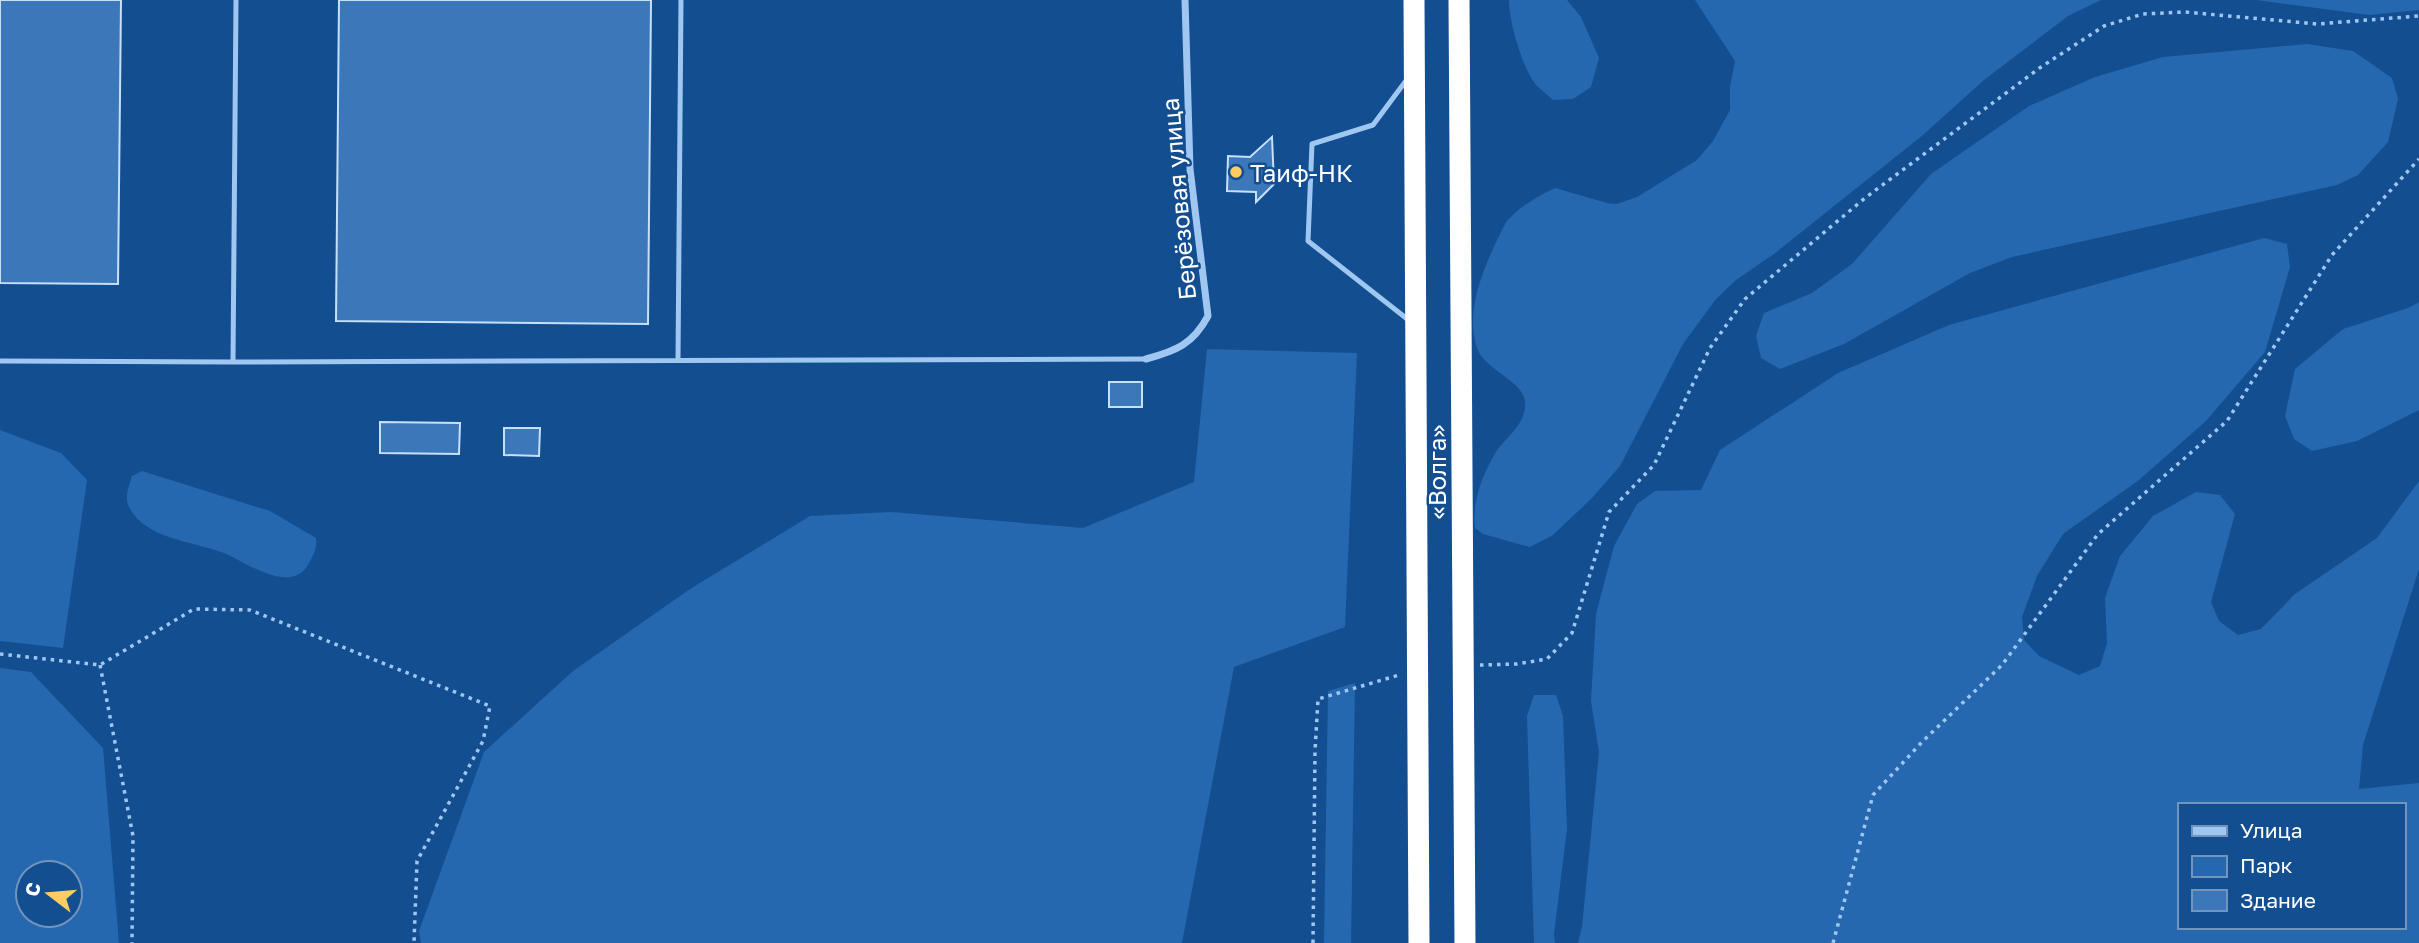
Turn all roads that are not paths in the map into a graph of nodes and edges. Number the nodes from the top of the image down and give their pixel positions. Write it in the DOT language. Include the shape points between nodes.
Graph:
graph roads {
  1 [pos="236,0"];
  2 [pos="681,0"];
  3 [pos="1185,0"];
  4 [pos="1414,0"];
  5 [pos="1459,0"];
  6 [pos="1415,70"];
  7 [pos="1416,326"];
  8 [pos="1146,359"];
  9 [pos="0,360"];
  10 [pos="678,360"];
  11 [pos="233,362"];
  12 [pos="1419,943"];
  13 [pos="1465,943"];
  1 -- 11 [label="lane"];
  2 -- 10 [label="lane"];
  3 -- 8 [label="street, Берёзовая улица" via="1190,169 1208,316 1198,334 1173,352"];
  4 -- 6 [label="highway, «Волга»"];
  5 -- 13 [label="highway, «Волга»"];
  6 -- 7 [label="highway, «Волга»"];
  6 -- 7 [label="lane" via="1373,125 1312,144 1308,241"];
  7 -- 12 [label="highway, «Волга»"];
  8 -- 10 [label="lane"];
  9 -- 11 [label="lane"];
  10 -- 11 [label="lane"];
}
